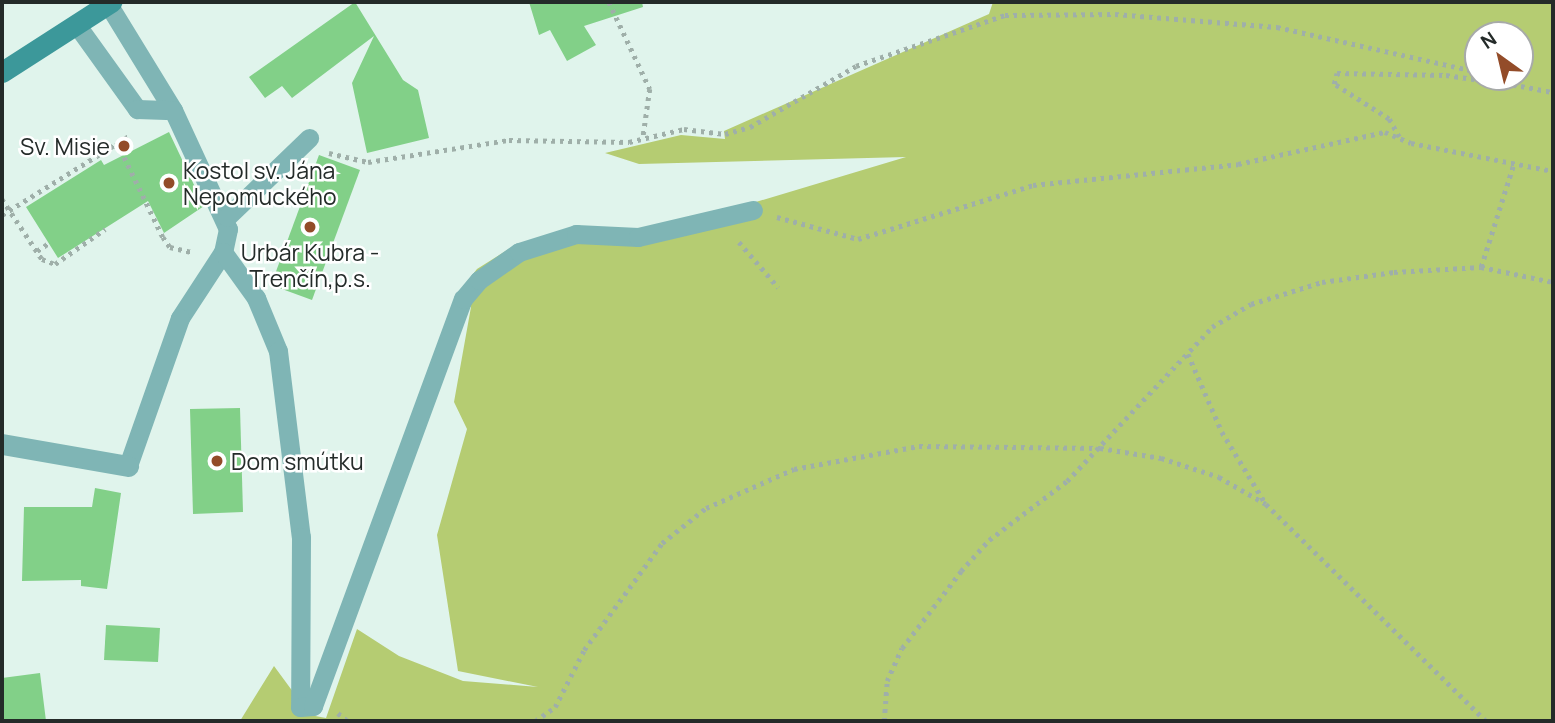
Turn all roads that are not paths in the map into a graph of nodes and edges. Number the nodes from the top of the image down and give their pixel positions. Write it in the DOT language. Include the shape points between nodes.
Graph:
graph roads {
  1 [pos="110,3"];
  2 [pos="76,24"];
  3 [pos="2,72"];
  4 [pos="173,110"];
  5 [pos="309,138"];
  6 [pos="753,210"];
  7 [pos="227,217"];
  8 [pos="223,252"];
  9 [pos="2,444"];
  10 [pos="128,466"];
  1 -- 2 [label="street"];
  1 -- 4 [label="lane"];
  2 -- 3 [label="street"];
  2 -- 4 [label="lane" via="138,109"];
  4 -- 7 [label="lane"];
  5 -- 7 [label="lane"];
  6 -- 8 [label="lane" via="638,237 576,234 519,252 471,289 313,706 300,706 301,537 278,351 256,298"];
  7 -- 8 [label="lane"];
  8 -- 10 [label="lane" via="180,318"];
  9 -- 10 [label="street"];
}
